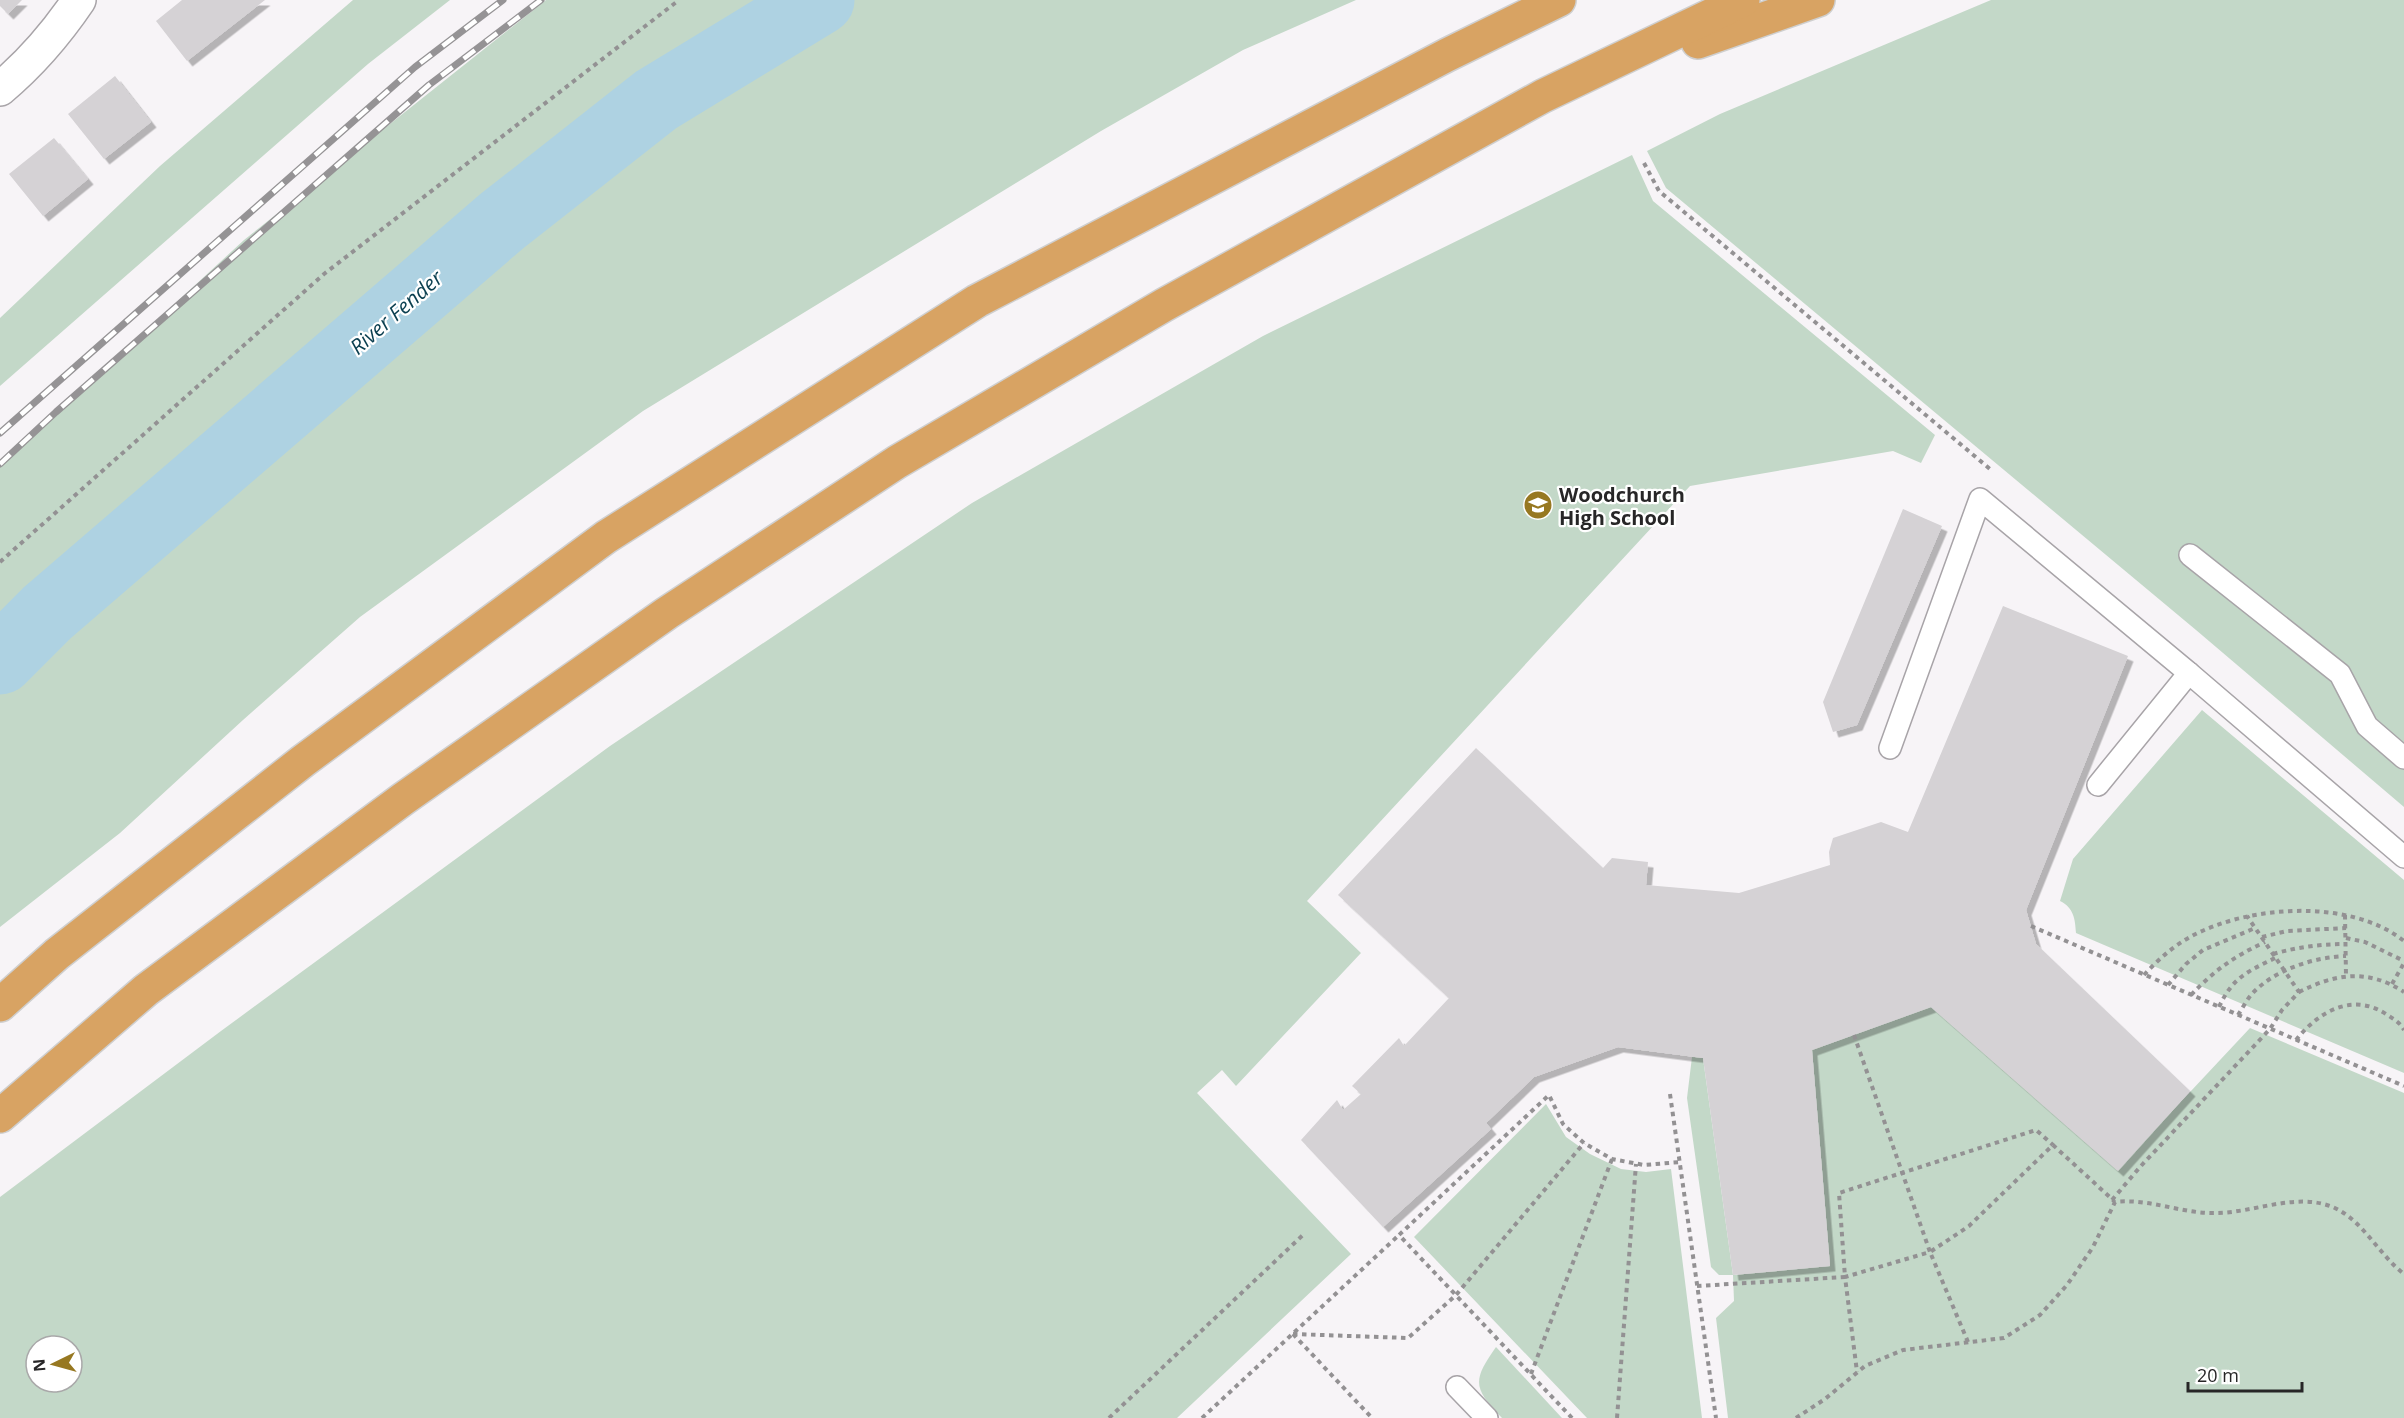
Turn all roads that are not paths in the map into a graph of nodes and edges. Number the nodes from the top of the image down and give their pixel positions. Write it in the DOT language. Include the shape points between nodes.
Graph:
graph roads {
  1 [pos="79,0"];
  2 [pos="1525,0"];
  3 [pos="1559,0"];
  4 [pos="1743,0"];
  5 [pos="1818,0"];
  6 [pos="1447,55"];
  7 [pos="0,89"];
  8 [pos="1543,96"];
  9 [pos="2190,555"];
  10 [pos="2189,674"];
  11 [pos="1890,748"];
  12 [pos="2404,758"];
  13 [pos="2098,785"];
  14 [pos="2404,857"];
  15 [pos="0,1005"];
  16 [pos="0,1116"];
  17 [pos="1457,1388"];
  18 [pos="1487,1418"];
  1 -- 7 [label="street" via="24,69"];
  2 -- 6 [label="highway"];
  3 -- 6 [label="highway"];
  4 -- 8 [label="highway"];
  5 -- 8 [label="highway"];
  6 -- 15 [label="highway" via="977,301 606,537 303,761 57,954"];
  8 -- 16 [label="highway" via="1164,305 908,456 677,607 403,799 146,990"];
  9 -- 12 [label="lane" via="2340,674 2367,726"];
  10 -- 11 [label="lane" via="1980,500"];
  10 -- 13 [label="lane"];
  10 -- 14 [label="lane"];
  17 -- 18 [label="lane"];
}
